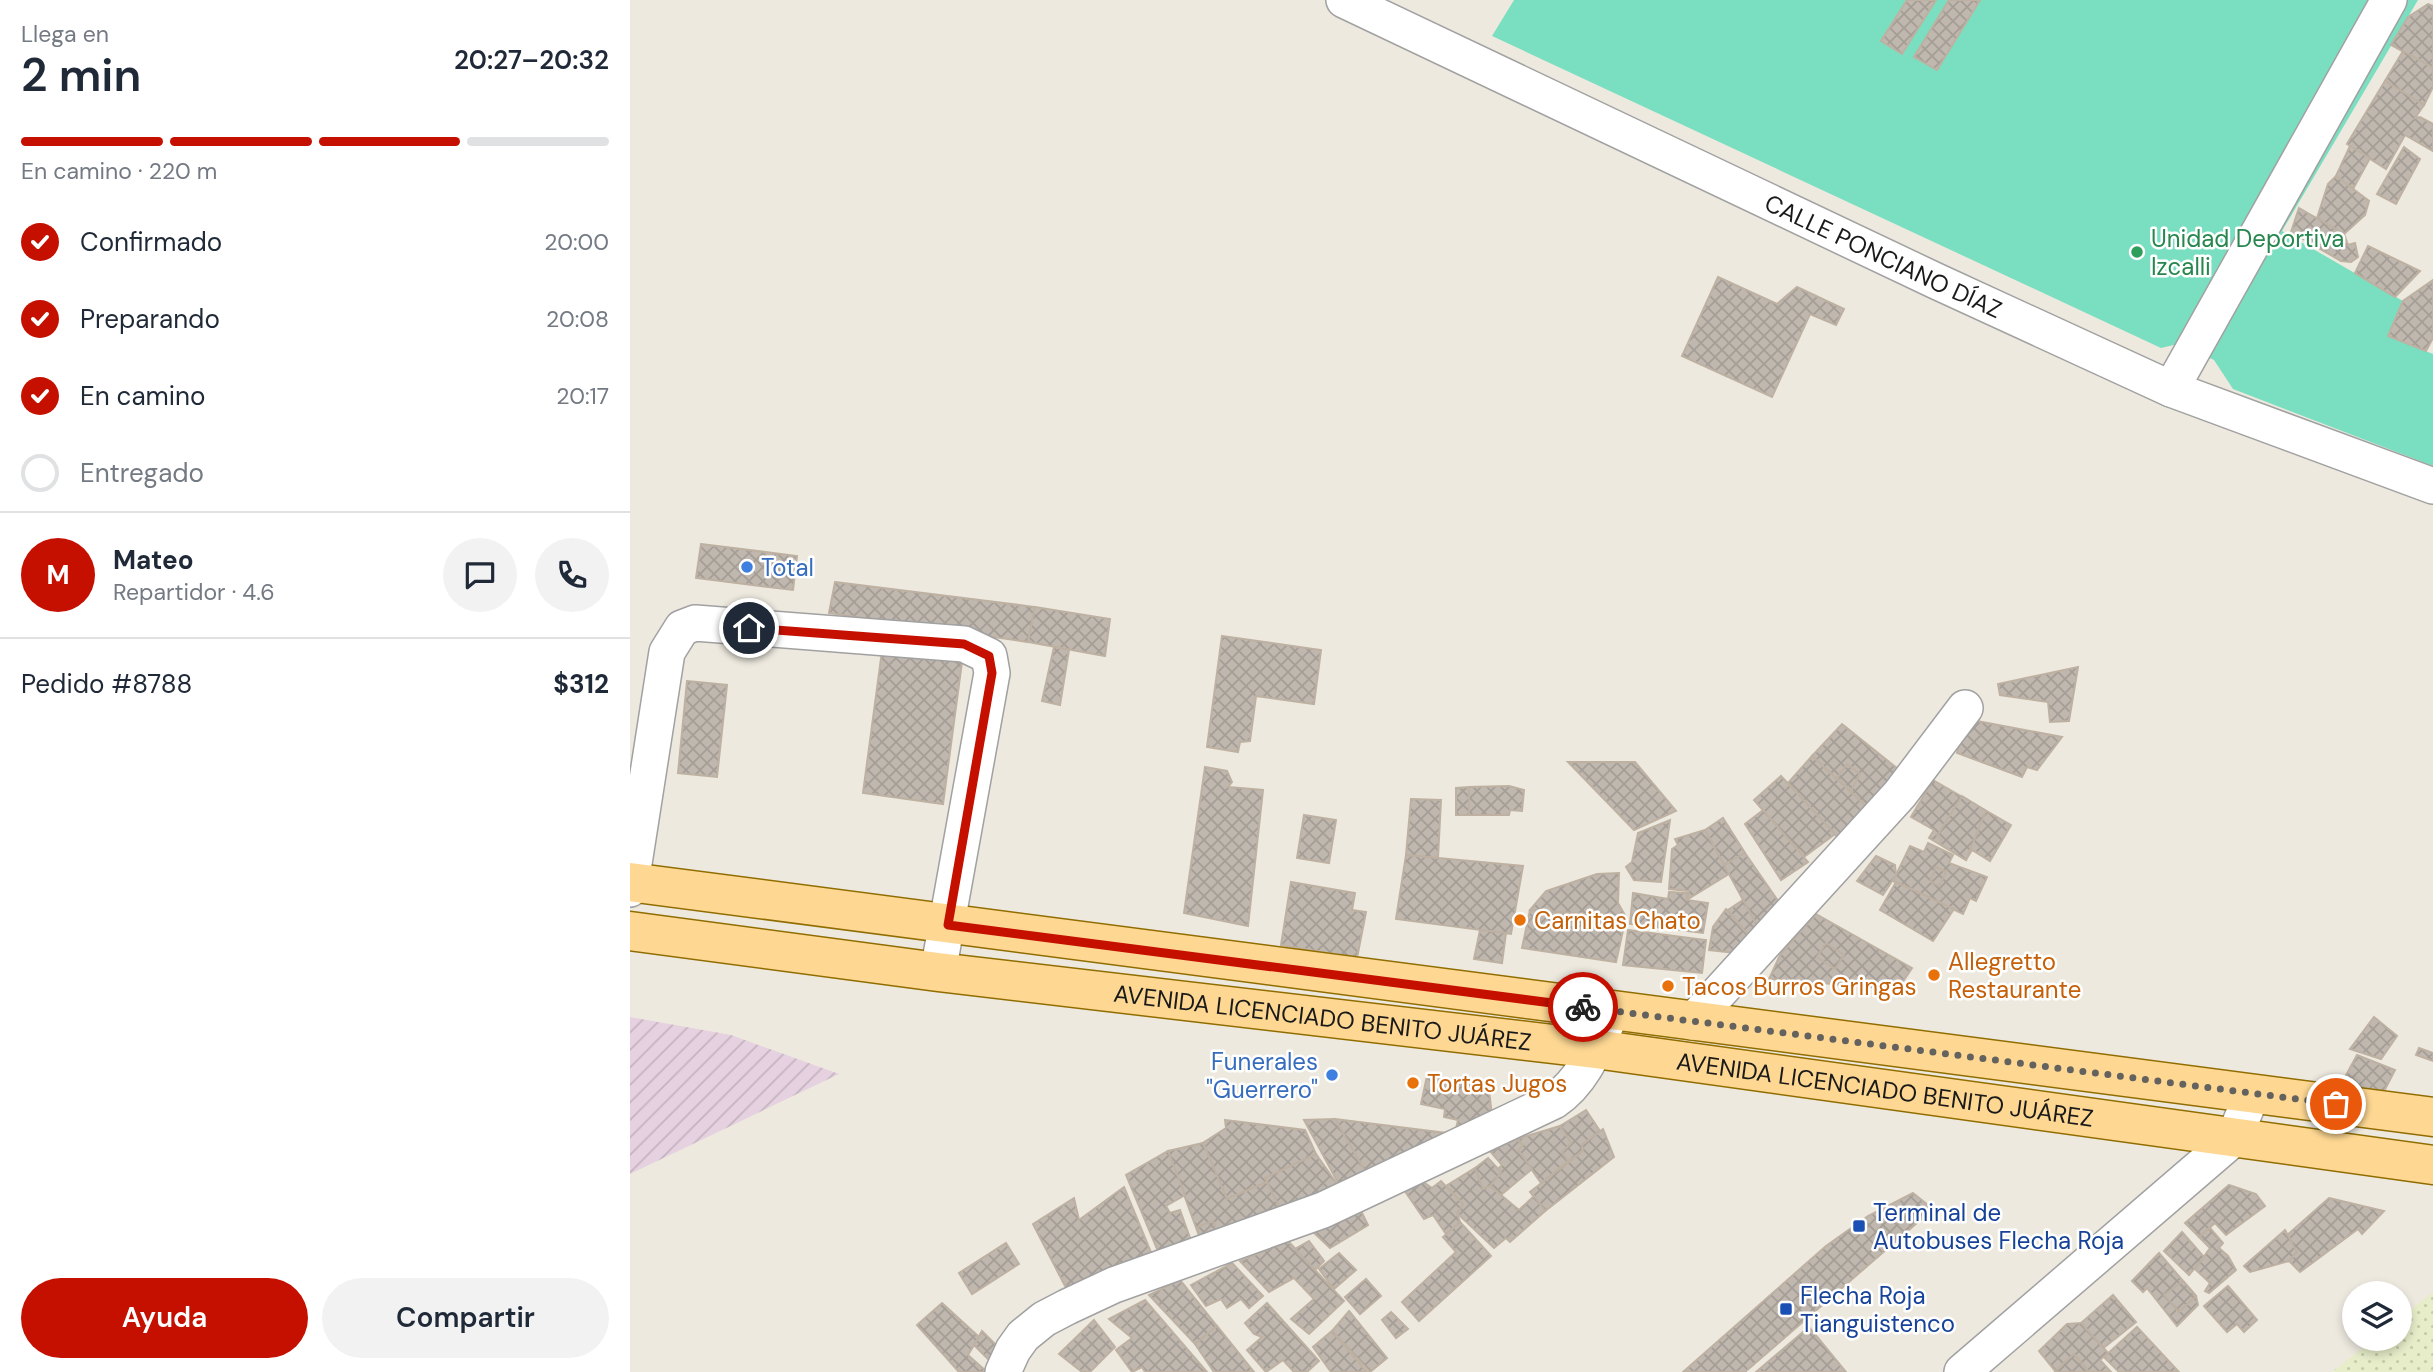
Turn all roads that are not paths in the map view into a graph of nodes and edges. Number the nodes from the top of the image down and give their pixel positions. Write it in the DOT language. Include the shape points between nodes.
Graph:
graph roads {
  1 [pos="1344,0"];
  2 [pos="2389,0"];
  3 [pos="2171,389"];
  4 [pos="2433,486"];
  5 [pos="1965,708"];
  6 [pos="630,884"];
  7 [pos="948,925"];
  8 [pos="630,931"];
  9 [pos="938,972"];
  10 [pos="1612,1011"];
  11 [pos="1692,1022"];
  12 [pos="1595,1049"];
  13 [pos="2252,1094"];
  14 [pos="2433,1117"];
  15 [pos="2234,1138"];
  16 [pos="2433,1165"];
  17 [pos="1003,1372"];
  18 [pos="1962,1372"];
  1 -- 3 [label="street, CALLE PONCIANO DÍAZ"];
  2 -- 3 [label="street"];
  3 -- 4 [label="street, CALLE PONCIANO DÍAZ"];
  5 -- 11 [label="street" via="1900,794"];
  6 -- 7 [label="main road, AVENIDA LICENCIADO BENITO JUÁREZ"];
  6 -- 7 [label="street" via="667,652 682,628 695,624 964,644 989,656 992,673"];
  7 -- 9 [label="street"];
  7 -- 10 [label="main road, AVENIDA LICENCIADO BENITO JUÁREZ"];
  8 -- 9 [label="main road, AVENIDA LICENCIADO BENITO JUÁREZ"];
  9 -- 12 [label="main road, AVENIDA LICENCIADO BENITO JUÁREZ"];
  10 -- 11 [label="main road, AVENIDA LICENCIADO BENITO JUÁREZ"];
  10 -- 12 [label="street"];
  11 -- 13 [label="main road, AVENIDA LICENCIADO BENITO JUÁREZ"];
  12 -- 15 [label="main road, AVENIDA LICENCIADO BENITO JUÁREZ"];
  12 -- 17 [label="street" via="1570,1090 1554,1101 1324,1210 1114,1285 1044,1319 1018,1343"];
  13 -- 14 [label="main road, AVENIDA LICENCIADO BENITO JUÁREZ"];
  13 -- 15 [label="street"];
  15 -- 16 [label="main road, AVENIDA LICENCIADO BENITO JUÁREZ"];
  15 -- 18 [label="street"];
}
